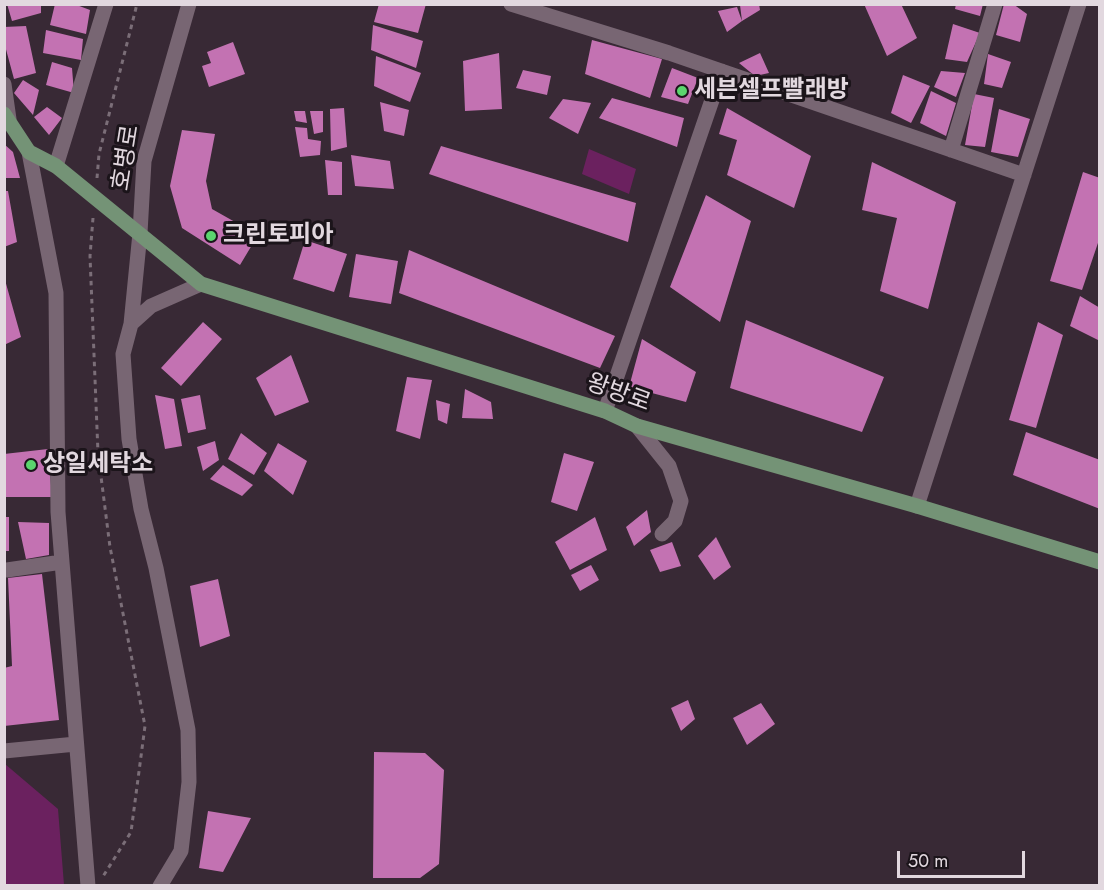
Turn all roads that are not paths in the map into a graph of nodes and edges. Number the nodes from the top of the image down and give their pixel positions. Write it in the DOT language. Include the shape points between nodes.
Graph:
graph roads {
  1 [pos="106,4"];
  2 [pos="189,4"];
  3 [pos="511,4"];
  4 [pos="994,4"];
  5 [pos="1077,5"];
  6 [pos="722,71"];
  7 [pos="4,84"];
  8 [pos="7,116"];
  9 [pos="951,150"];
  10 [pos="29,152"];
  11 [pos="56,166"];
  12 [pos="1024,175"];
  13 [pos="139,232"];
  14 [pos="201,284"];
  15 [pos="131,324"];
  16 [pos="605,411"];
  17 [pos="637,426"];
  18 [pos="917,506"];
  19 [pos="662,534"];
  20 [pos="62,562"];
  21 [pos="1100,562"];
  22 [pos="8,570"];
  23 [pos="76,744"];
  24 [pos="4,751"];
  25 [pos="94,883"];
  26 [pos="160,885"];
  1 -- 11 [label="street"];
  2 -- 13 [label="street, 호병로" via="144,161"];
  3 -- 6 [label="street"];
  4 -- 9 [label="street"];
  5 -- 12 [label="street"];
  6 -- 9 [label="street"];
  6 -- 16 [label="street"];
  7 -- 8 [label="street"];
  8 -- 10 [label="main road"];
  9 -- 12 [label="street"];
  10 -- 11 [label="main road"];
  10 -- 20 [label="street" via="56,293"];
  11 -- 13 [label="main road, 왕방로"];
  12 -- 18 [label="street"];
  13 -- 14 [label="main road, 왕방로"];
  13 -- 15 [label="street, 호병로"];
  14 -- 15 [label="street" via="152,306"];
  14 -- 16 [label="main road, 왕방로"];
  15 -- 26 [label="street, 호병로" via="123,354 129,439 188,730 189,782 181,851"];
  16 -- 17 [label="main road, 왕방로"];
  17 -- 18 [label="main road, 왕방로"];
  17 -- 19 [label="street" via="669,466 681,501 675,521"];
  18 -- 21 [label="main road, 왕방로"];
  20 -- 22 [label="street"];
  20 -- 23 [label="street"];
  23 -- 24 [label="street"];
  23 -- 25 [label="street"];
}
